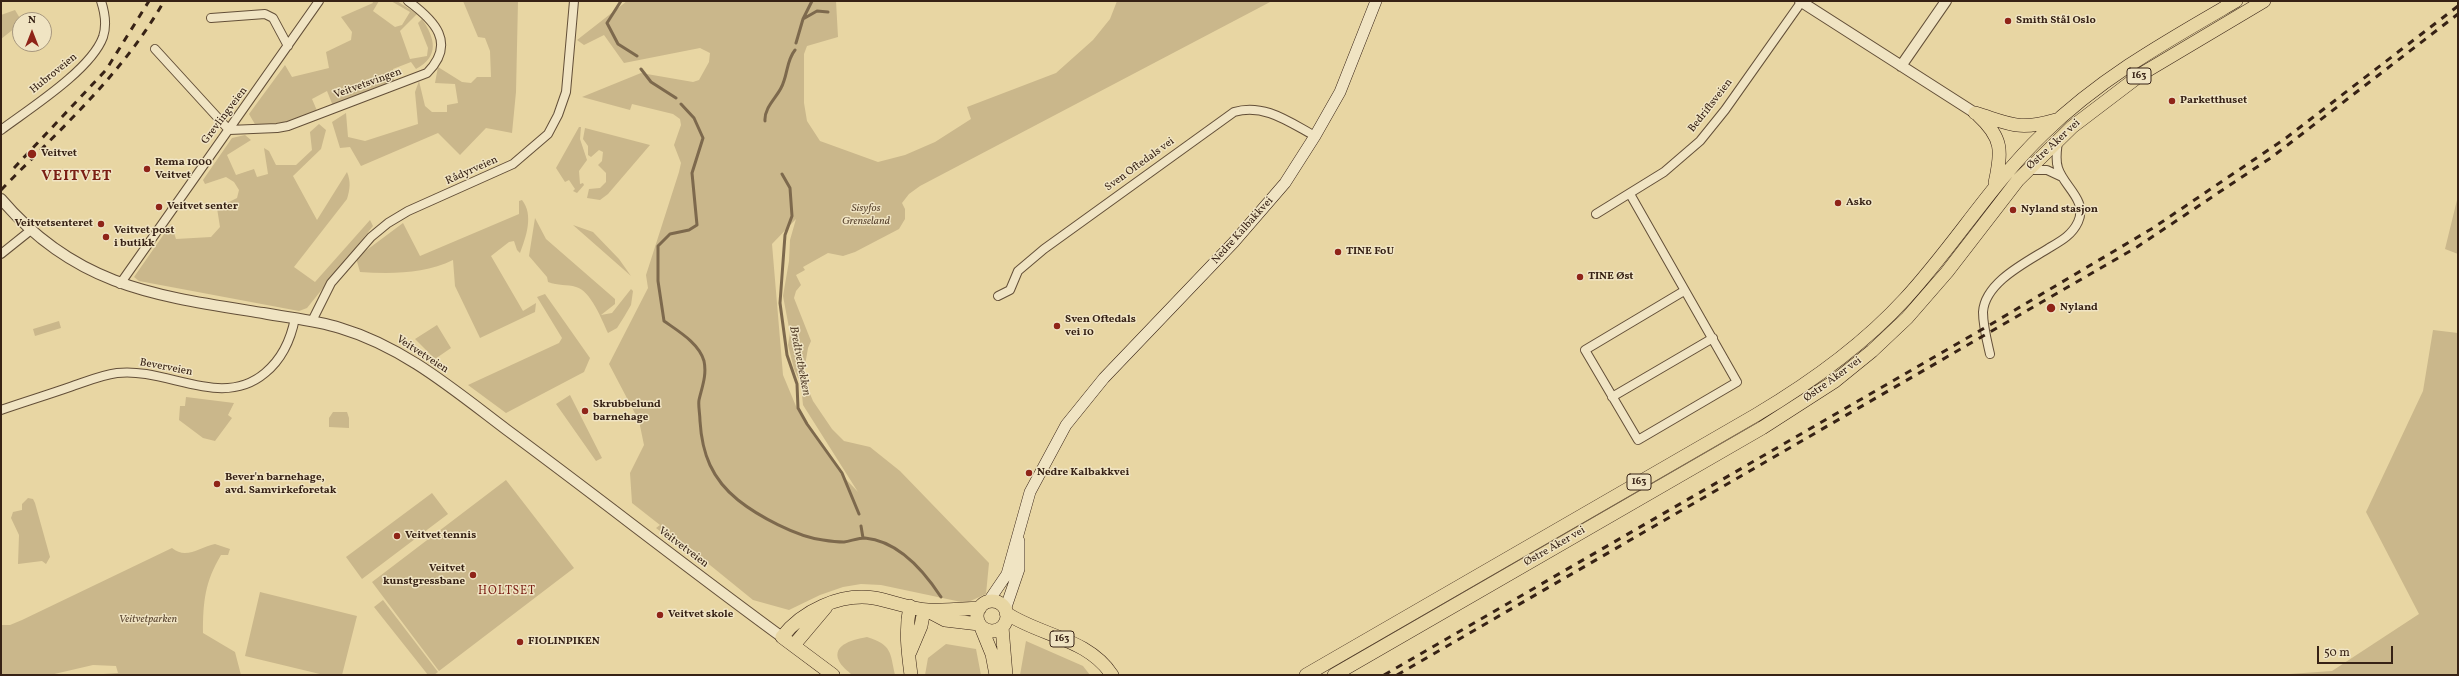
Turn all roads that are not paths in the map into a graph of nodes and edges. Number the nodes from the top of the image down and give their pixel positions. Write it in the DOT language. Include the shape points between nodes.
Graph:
graph roads {
  1 [pos="101,1"];
  2 [pos="319,1"];
  3 [pos="408,1"];
  4 [pos="574,1"];
  5 [pos="1376,1"];
  6 [pos="1801,1"];
  7 [pos="1946,1"];
  8 [pos="2236,1"];
  9 [pos="2264,1"];
  10 [pos="211,18"];
  11 [pos="288,46"];
  12 [pos="155,49"];
  13 [pos="1901,66"];
  14 [pos="1975,113"];
  15 [pos="2058,120"];
  16 [pos="1,130"];
  17 [pos="229,130"];
  18 [pos="1316,136"];
  19 [pos="2059,139"];
  20 [pos="2027,170"];
  21 [pos="2062,178"];
  22 [pos="1994,187"];
  23 [pos="1630,194"];
  24 [pos="1,199"];
  25 [pos="1596,214"];
  26 [pos="31,230"];
  27 [pos="1,254"];
  28 [pos="120,284"];
  29 [pos="1684,291"];
  30 [pos="998,296"];
  31 [pos="294,318"];
  32 [pos="312,321"];
  33 [pos="1713,338"];
  34 [pos="1990,354"];
  35 [pos="1612,397"];
  36 [pos="1,410"];
  37 [pos="1019,539"];
  38 [pos="984,605"];
  39 [pos="826,606"];
  40 [pos="910,606"];
  41 [pos="925,610"];
  42 [pos="1006,612"];
  43 [pos="980,625"];
  44 [pos="1002,627"];
  45 [pos="782,637"];
  46 [pos="794,645"];
  47 [pos="910,652"];
  48 [pos="833,675"];
  49 [pos="911,675"];
  50 [pos="996,675"];
  51 [pos="1006,675"];
  52 [pos="1112,675"];
  53 [pos="1306,675"];
  54 [pos="1334,675"];
  1 -- 16 [label="street, Hubroveien" via="106,22 96,50 76,72"];
  2 -- 11 [label="street, Grevlingveien"];
  3 -- 17 [label="street, Veitvetsvingen" via="433,21 438,29 440,53 436,64 427,73 288,126"];
  4 -- 32 [label="street, Rådyrveien" via="566,92 548,134 513,164 388,223 371,237 331,283"];
  5 -- 18 [label="main road, Nedre Kalbakkvei" via="1345,81"];
  6 -- 13 [label="street, Bedriftsveien"];
  6 -- 23 [label="street, Bedriftsveien" via="1711,128 1669,169"];
  7 -- 13 [label="street"];
  8 -- 15 [label="highway, Østre Aker vei / 163" via="2118,72"];
  9 -- 19 [label="highway, Østre Aker vei / 163" via="2129,82"];
  10 -- 11 [label="street" via="265,14 273,18"];
  11 -- 17 [label="street, Grevlingveien"];
  12 -- 17 [label="street"];
  13 -- 14 [label="street, Bedriftsveien"];
  14 -- 15 [label="highway" via="2022,127"];
  14 -- 22 [label="highway" via="1992,128 1999,143 2000,157"];
  15 -- 22 [label="highway, Østre Aker vei / 163"];
  17 -- 28 [label="street, Grevlingveien"];
  18 -- 30 [label="street, Sven Oftedals vei" via="1260,109 1234,112 1075,225 1018,271 1010,290"];
  18 -- 37 [label="main road, Nedre Kalbakkvei" via="1270,202 1104,378 1066,425 1030,492"];
  19 -- 20 [label="highway, Østre Aker vei / 163"];
  19 -- 21 [label="street" via="2056,158"];
  20 -- 21 [label="street" via="2047,170"];
  20 -- 54 [label="highway, Østre Aker vei / 163" via="1919,305 1872,351 1835,381 1762,428"];
  21 -- 34 [label="street" via="2080,204 2078,221 2066,238 2018,268 1989,296 1983,312"];
  22 -- 53 [label="highway, Østre Aker vei / 163" via="1905,299 1861,341 1801,388"];
  23 -- 25 [label="street, Bedriftsveien"];
  23 -- 29 [label="street"];
  24 -- 26 [label="street, Veitvetveien"];
  26 -- 27 [label="street"];
  26 -- 28 [label="street, Veitvetveien" via="84,267"];
  28 -- 31 [label="street, Veitvetveien" via="169,298"];
  29 -- 33 [label="street"];
  29 -- 35 [label="street" via="1585,350"];
  31 -- 32 [label="street, Veitvetveien"];
  31 -- 36 [label="street, Beverveien" via="288,341 277,360 261,377 240,387 216,389 154,374 117,373"];
  32 -- 45 [label="street, Veitvetveien" via="367,337 397,351 426,370"];
  33 -- 35 [label="street"];
  33 -- 35 [label="street" via="1737,382 1700,404 1638,440"];
  37 -- 38 [label="main road, Nedre Kalbakkvei" via="1004,580"];
  37 -- 42 [label="main road, Nedre Kalbakkvei" via="1019,569"];
  38 -- 41 [label="highway"];
  38 -- 42 [label="highway" via="998,603"];
  38 -- 43 [label="highway" via="977,616"];
  39 -- 40 [label="highway" via="841,600 867,597"];
  39 -- 45 [label="highway" via="800,618"];
  39 -- 46 [label="highway"];
  40 -- 41 [label="highway"];
  40 -- 47 [label="highway" via="906,638"];
  41 -- 43 [label="highway" via="945,620"];
  41 -- 47 [label="highway"];
  42 -- 44 [label="highway"];
  42 -- 52 [label="highway, 163" via="1086,650 1100,660"];
  43 -- 44 [label="highway" via="992,631"];
  43 -- 50 [label="highway" via="992,654"];
  44 -- 51 [label="highway"];
  45 -- 46 [label="highway"];
  46 -- 48 [label="highway"];
  47 -- 49 [label="highway"];
}
